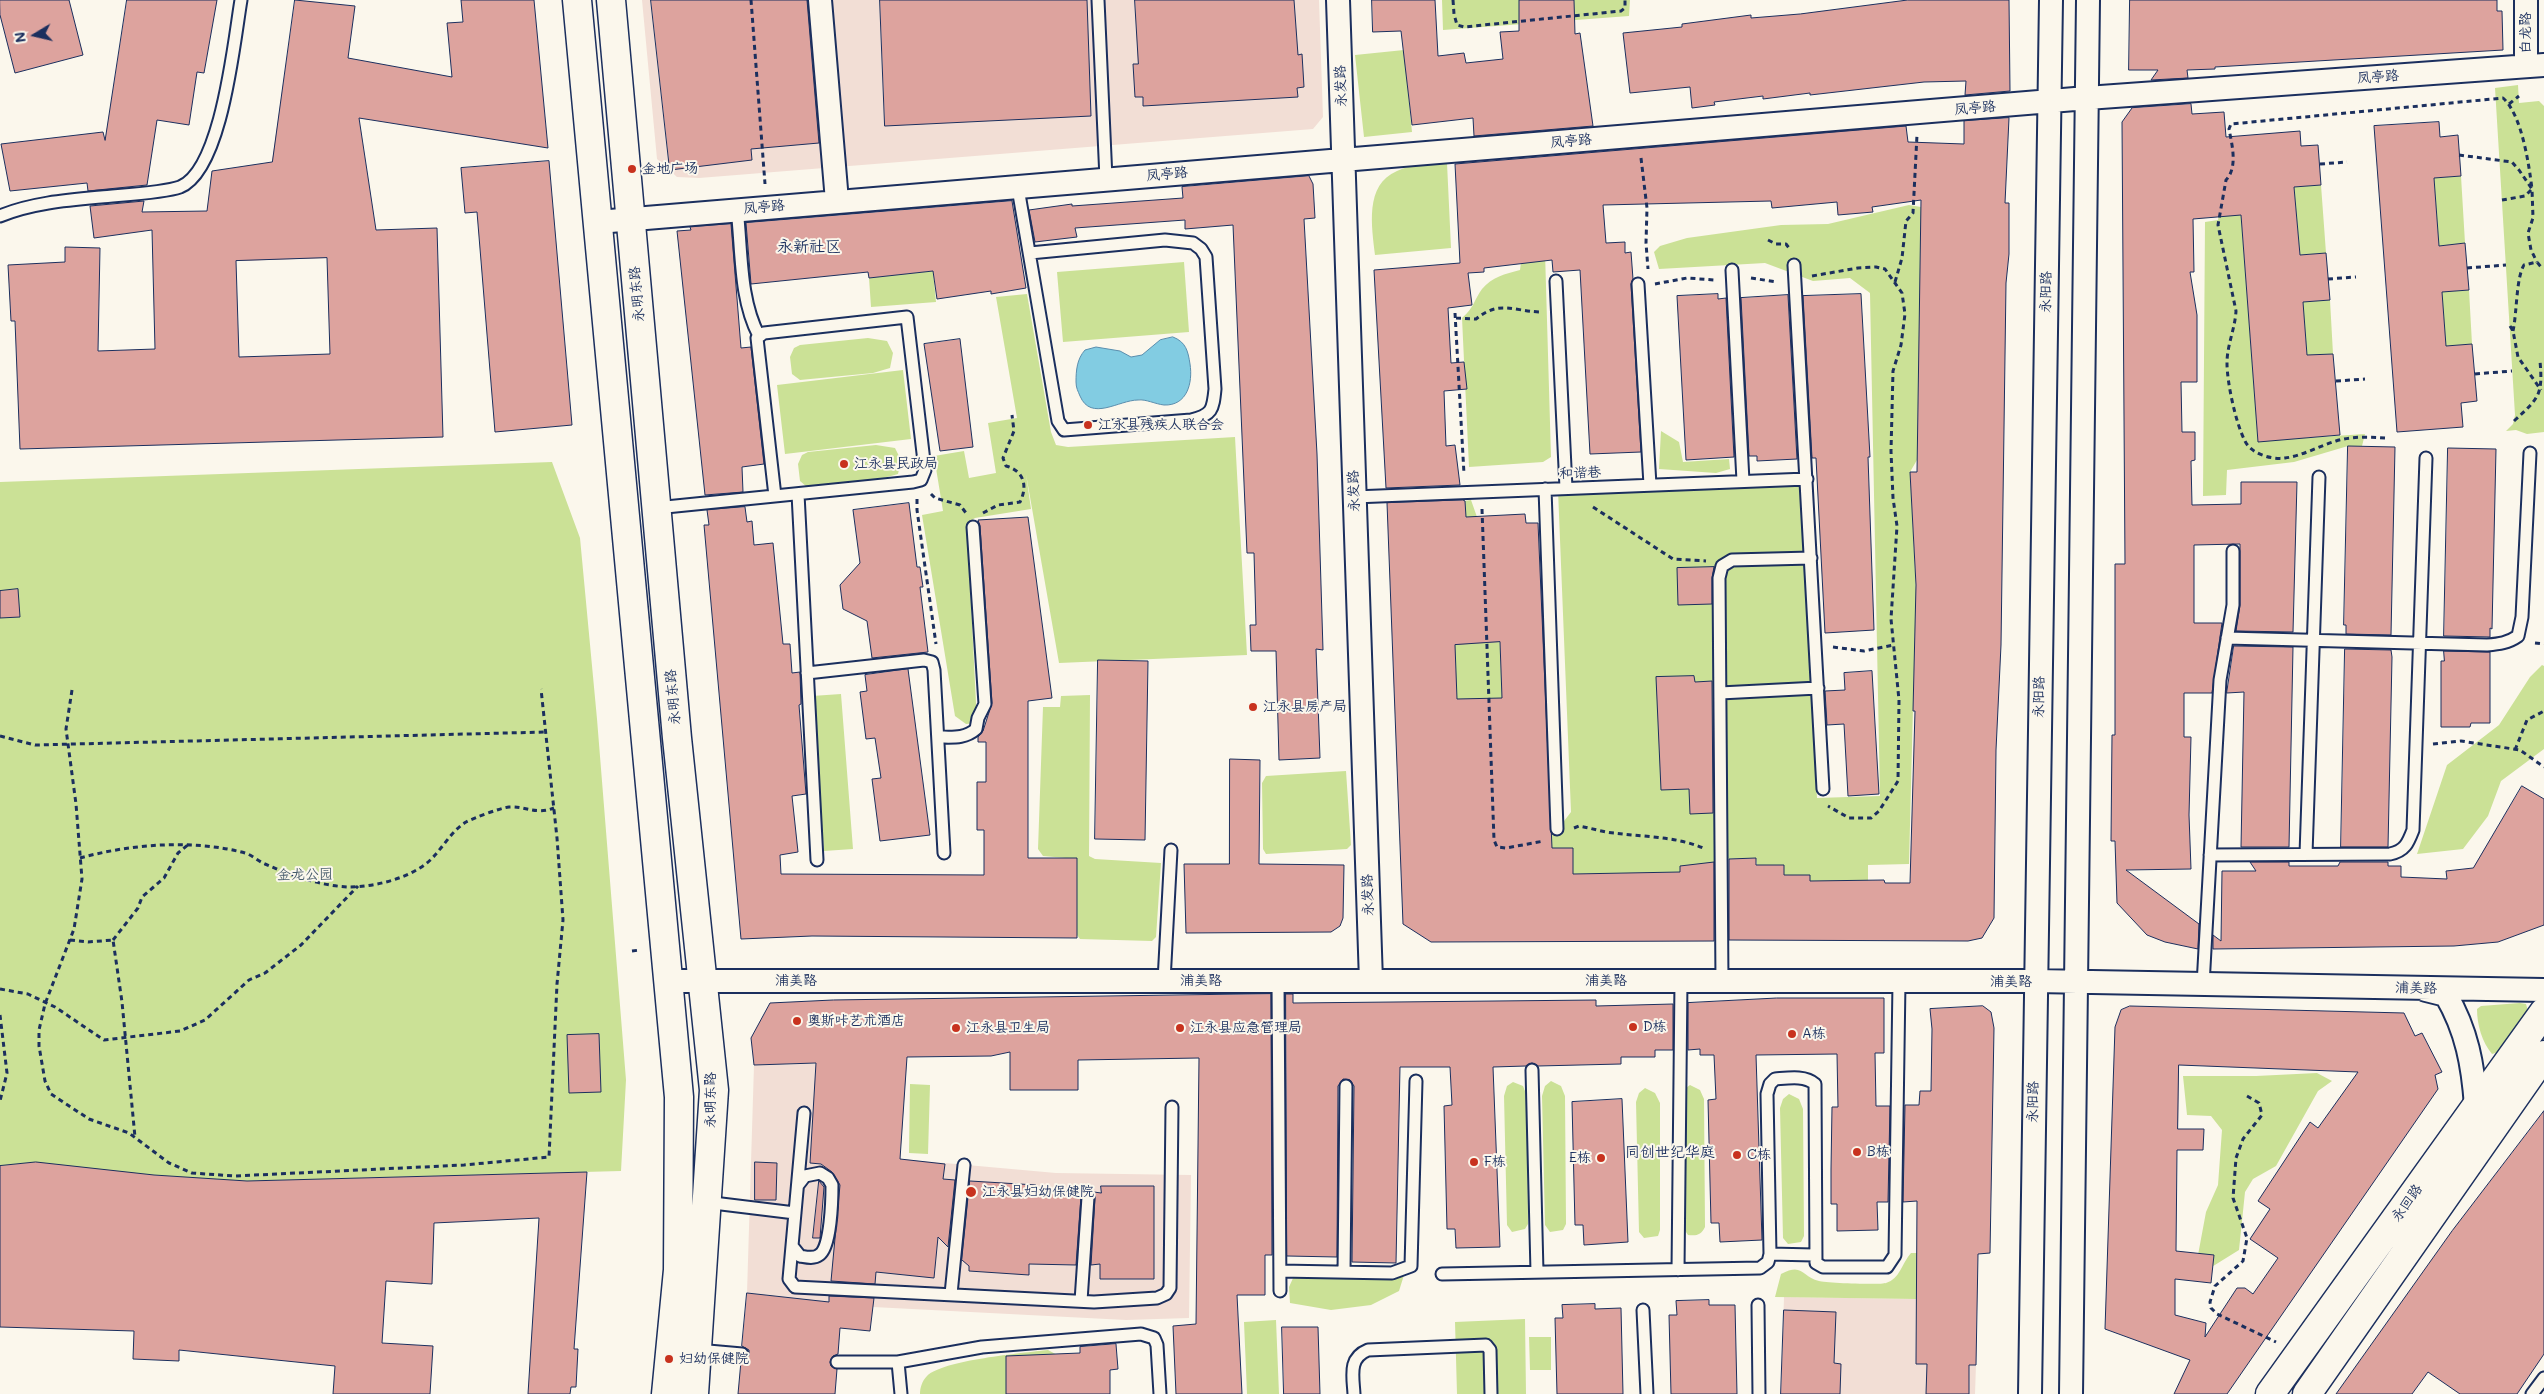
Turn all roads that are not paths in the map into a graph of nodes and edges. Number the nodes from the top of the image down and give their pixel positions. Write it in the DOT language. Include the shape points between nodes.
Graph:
graph roads {
  1 [pos="241,0"];
  2 [pos="577,0"];
  3 [pos="611,0"];
  4 [pos="820,0"];
  5 [pos="1098,0"];
  6 [pos="1338,0"];
  7 [pos="2051,0"];
  8 [pos="2088,0"];
  9 [pos="2526,0"];
  10 [pos="2535,65"];
  11 [pos="2087,98"];
  12 [pos="2049,101"];
  13 [pos="1343,160"];
  14 [pos="1106,179"];
  15 [pos="1018,186"];
  16 [pos="838,201"];
  17 [pos="737,209"];
  18 [pos="0,216"];
  19 [pos="630,218"];
  20 [pos="598,222"];
  21 [pos="1030,253"];
  22 [pos="1794,265"];
  23 [pos="1733,275"];
  24 [pos="1556,281"];
  25 [pos="1638,284"];
  26 [pos="759,336"];
  27 [pos="2530,453"];
  28 [pos="2426,458"];
  29 [pos="2319,477"];
  30 [pos="1807,479"];
  31 [pos="1743,481"];
  32 [pos="1650,485"];
  33 [pos="1566,488"];
  34 [pos="1545,489"];
  35 [pos="798,494"];
  36 [pos="775,496"];
  37 [pos="1354,497"];
  38 [pos="656,508"];
  39 [pos="973,527"];
  40 [pos="2233,551"];
  41 [pos="1811,558"];
  42 [pos="2226,638"];
  43 [pos="2313,640"];
  44 [pos="2419,643"];
  45 [pos="807,673"];
  46 [pos="1818,688"];
  47 [pos="1720,693"];
  48 [pos="938,737"];
  49 [pos="1823,786"];
  50 [pos="1557,831"];
  51 [pos="1171,850"];
  52 [pos="944,852"];
  53 [pos="2306,854"];
  54 [pos="2210,855"];
  55 [pos="817,860"];
  56 [pos="669,981"];
  57 [pos="702,981"];
  58 [pos="1164,981"];
  59 [pos="1278,981"];
  60 [pos="1371,981"];
  61 [pos="1681,981"];
  62 [pos="1722,982"];
  63 [pos="1899,982"];
  64 [pos="2035,982"];
  65 [pos="2078,982"];
  66 [pos="2203,984"];
  67 [pos="2420,988"];
  68 [pos="2544,990"];
  69 [pos="2544,1012"];
  70 [pos="2544,1055"];
  71 [pos="1532,1070"];
  72 [pos="1416,1082"];
  73 [pos="1346,1086"];
  74 [pos="2476,1106"];
  75 [pos="1172,1107"];
  76 [pos="804,1113"];
  77 [pos="964,1165"];
  78 [pos="798,1187"];
  79 [pos="1088,1197"];
  80 [pos="692,1201"];
  81 [pos="795,1213"];
  82 [pos="792,1246"];
  83 [pos="1770,1254"];
  84 [pos="1814,1255"];
  85 [pos="1678,1270"];
  86 [pos="1280,1271"];
  87 [pos="1344,1272"];
  88 [pos="1537,1272"];
  89 [pos="1442,1274"];
  90 [pos="1280,1291"];
  91 [pos="951,1294"];
  92 [pos="1081,1301"];
  93 [pos="1758,1305"];
  94 [pos="1643,1310"];
  95 [pos="697,1350"];
  96 [pos="742,1354"];
  97 [pos="837,1362"];
  98 [pos="898,1362"];
  99 [pos="2544,1378"];
  100 [pos="666,1394"];
  101 [pos="694,1394"];
  102 [pos="901,1394"];
  103 [pos="1160,1394"];
  104 [pos="1354,1394"];
  105 [pos="1491,1394"];
  106 [pos="1647,1394"];
  107 [pos="1759,1394"];
  108 [pos="2030,1394"];
  109 [pos="2071,1394"];
  110 [pos="2270,1394"];
  111 [pos="2308,1394"];
  112 [pos="2532,1394"];
  1 -- 18 [label="lane" via="221,118 200,168 181,186 76,199 13,210"];
  2 -- 20 [label="main road, 永明东路"];
  3 -- 19 [label="main road, 永明东路"];
  4 -- 16 [label="street"];
  5 -- 14 [label="lane"];
  6 -- 13 [label="street, 永发路"];
  7 -- 12 [label="street, 永阳路"];
  8 -- 11 [label="street"];
  9 -- 10 [label="street, 白龙路"];
  10 -- 11 [label="street, 凤亭路"];
  11 -- 12 [label="street, 凤亭路"];
  11 -- 65 [label="street"];
  12 -- 13 [label="street, 凤亭路"];
  12 -- 64 [label="street, 永阳路"];
  13 -- 14 [label="street, 凤亭路"];
  13 -- 37 [label="street, 永发路"];
  14 -- 15 [label="street, 凤亭路"];
  15 -- 16 [label="street, 凤亭路"];
  15 -- 21 [label="lane"];
  16 -- 17 [label="street, 凤亭路"];
  17 -- 19 [label="street, 凤亭路"];
  17 -- 26 [label="lane" via="747,303"];
  19 -- 20 [label="street, 凤亭路"];
  19 -- 38 [label="main road, 永明东路"];
  20 -- 56 [label="main road, 永明东路"];
  21 -- 21 [label="lane" via="1058,421 1064,430 1181,421 1206,416 1213,407 1215,388 1206,257 1201,249 1193,243 1165,240"];
  22 -- 30 [label="lane"];
  23 -- 31 [label="lane"];
  24 -- 33 [label="lane"];
  25 -- 32 [label="lane"];
  26 -- 35 [label="lane" via="906,317 925,470 921,480"];
  26 -- 36 [label="lane" via="756,344"];
  27 -- 44 [label="lane" via="2522,617 2518,636 2507,643 2487,645"];
  28 -- 44 [label="lane"];
  29 -- 43 [label="lane"];
  30 -- 31 [label="lane, 和谐巷"];
  30 -- 41 [label="lane"];
  31 -- 32 [label="lane, 和谐巷"];
  32 -- 33 [label="lane, 和谐巷"];
  33 -- 34 [label="lane, 和谐巷"];
  34 -- 37 [label="lane, 和谐巷"];
  34 -- 50 [label="lane"];
  35 -- 36 [label="lane"];
  35 -- 45 [label="lane"];
  36 -- 38 [label="lane"];
  37 -- 60 [label="street, 永发路"];
  38 -- 57 [label="main road, 永明东路"];
  39 -- 48 [label="lane" via="985,704 976,729 970,734"];
  40 -- 42 [label="lane" via="2233,604"];
  41 -- 46 [label="lane"];
  41 -- 47 [label="lane" via="1732,560 1722,566 1719,578"];
  42 -- 43 [label="lane"];
  42 -- 54 [label="lane" via="2220,680"];
  43 -- 44 [label="lane"];
  43 -- 53 [label="lane"];
  44 -- 53 [label="lane" via="2413,830 2407,845 2390,854"];
  45 -- 48 [label="lane" via="924,660 932,662"];
  45 -- 55 [label="lane"];
  46 -- 47 [label="lane"];
  46 -- 49 [label="lane"];
  47 -- 62 [label="lane"];
  48 -- 52 [label="lane"];
  51 -- 58 [label="lane"];
  53 -- 54 [label="lane"];
  54 -- 66 [label="lane"];
  56 -- 57 [label="street, 浦美路"];
  56 -- 80 [label="main road, 永明东路"];
  57 -- 58 [label="street, 浦美路"];
  57 -- 80 [label="main road, 永明东路" via="714,1090"];
  58 -- 59 [label="street, 浦美路"];
  59 -- 60 [label="street, 浦美路"];
  59 -- 86 [label="lane"];
  60 -- 61 [label="street, 浦美路"];
  61 -- 62 [label="street, 浦美路"];
  61 -- 85 [label="lane"];
  62 -- 63 [label="street, 浦美路"];
  63 -- 64 [label="street, 浦美路"];
  63 -- 84 [label="lane" via="1895,1255 1887,1267 1879,1268 1823,1267 1816,1263"];
  64 -- 65 [label="street, 浦美路"];
  64 -- 108 [label="street, 永阳路"];
  65 -- 66 [label="street, 浦美路"];
  65 -- 109 [label="street"];
  66 -- 67 [label="street, 浦美路"];
  67 -- 68 [label="street, 浦美路"];
  67 -- 74 [label="street" via="2446,995 2454,1008 2472,1061"];
  69 -- 74 [label="main road, 永回路"];
  70 -- 111 [label="main road, 永回路"];
  71 -- 88 [label="lane"];
  72 -- 87 [label="lane" via="1411,1266 1392,1273"];
  73 -- 87 [label="lane"];
  74 -- 110 [label="main road, 永回路"];
  75 -- 92 [label="lane" via="1170,1288 1158,1298"];
  76 -- 78 [label="lane"];
  77 -- 91 [label="lane"];
  78 -- 81 [label="lane"];
  78 -- 82 [label="lane" via="810,1173 820,1173 832,1185 827,1244 821,1254 814,1257 800,1256"];
  79 -- 92 [label="lane"];
  80 -- 81 [label="lane"];
  80 -- 95 [label="main road, 永明东路"];
  80 -- 100 [label="main road, 永明东路" via="678,1270"];
  81 -- 82 [label="lane"];
  82 -- 91 [label="lane" via="790,1279 795,1287"];
  83 -- 84 [label="lane"];
  83 -- 84 [label="lane" via="1767,1094 1775,1079 1795,1078 1815,1084"];
  83 -- 85 [label="lane" via="1768,1262 1760,1268"];
  85 -- 88 [label="lane"];
  86 -- 87 [label="lane"];
  86 -- 90 [label="lane"];
  88 -- 89 [label="lane"];
  91 -- 92 [label="lane"];
  93 -- 107 [label="lane"];
  94 -- 106 [label="lane"];
  95 -- 96 [label="lane"];
  95 -- 101 [label="main road, 永明东路"];
  97 -- 98 [label="lane"];
  98 -- 102 [label="lane"];
  98 -- 103 [label="lane" via="982,1347 1141,1334 1154,1338 1157,1345"];
  99 -- 112 [label="lane"];
  104 -- 105 [label="lane" via="1353,1364 1360,1354 1368,1350 1486,1346 1490,1350"];
}
